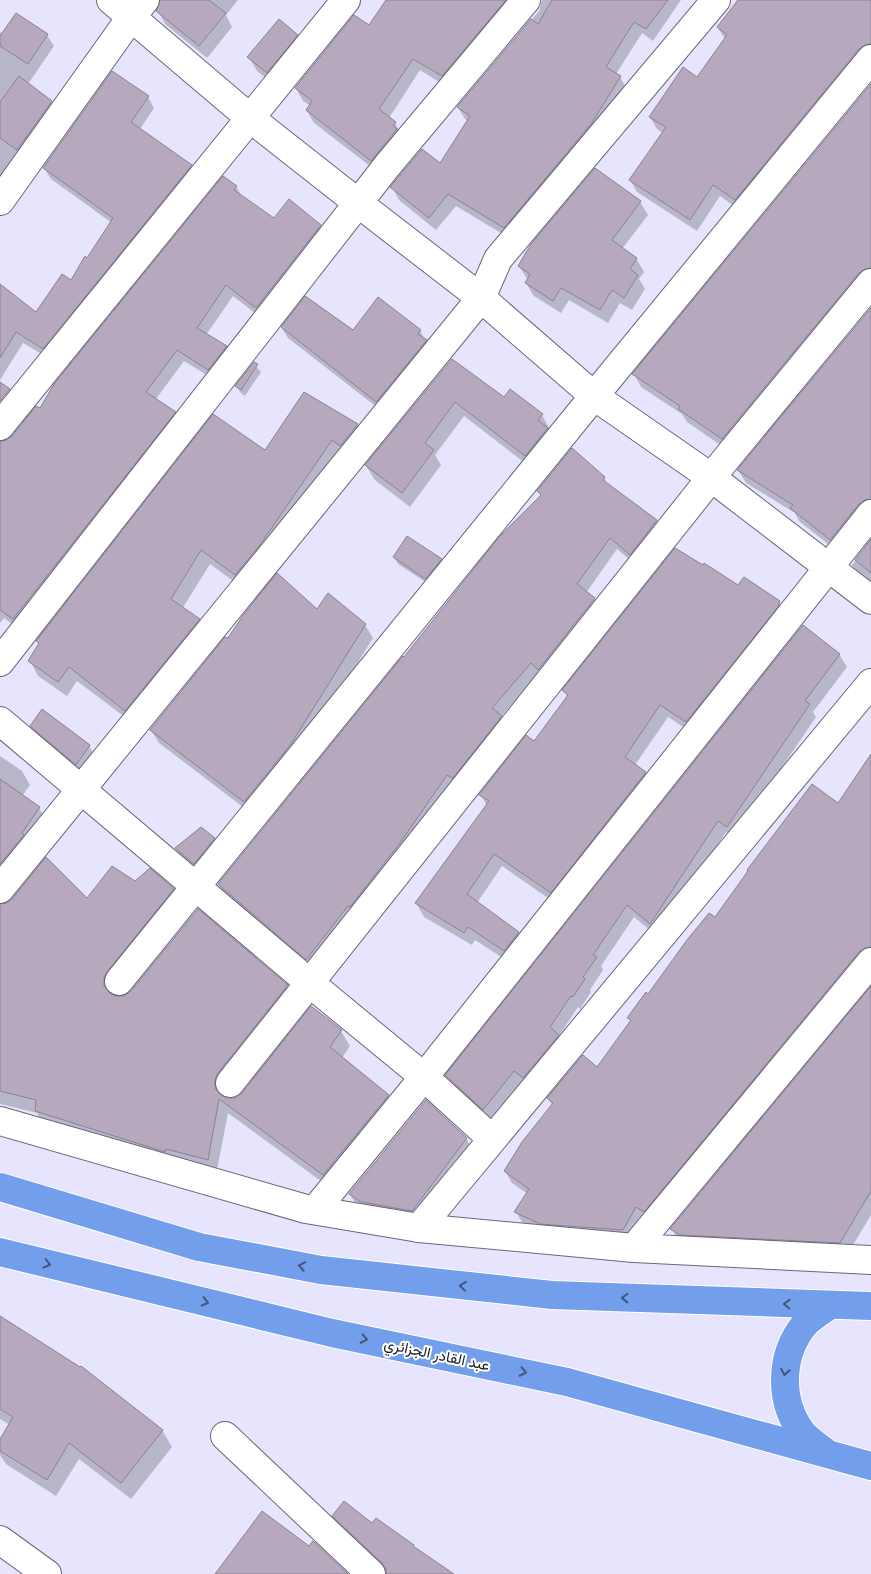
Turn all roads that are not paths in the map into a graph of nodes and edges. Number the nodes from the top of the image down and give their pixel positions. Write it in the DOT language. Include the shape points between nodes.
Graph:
graph roads {
  1 [pos="346,0"];
  2 [pos="526,0"];
  3 [pos="716,0"];
  4 [pos="129,5"];
  5 [pos="871,59"];
  6 [pos="250,118"];
  7 [pos="2,195"];
  8 [pos="358,204"];
  9 [pos="871,283"];
  10 [pos="481,298"];
  11 [pos="594,396"];
  12 [pos="0,426"];
  13 [pos="712,478"];
  14 [pos="871,514"];
  15 [pos="828,566"];
  16 [pos="871,600"];
  17 [pos="0,662"];
  18 [pos="871,683"];
  19 [pos="0,721"];
  20 [pos="81,790"];
  21 [pos="196,887"];
  22 [pos="0,890"];
  23 [pos="871,962"];
  24 [pos="119,981"];
  25 [pos="311,984"];
  26 [pos="424,1077"];
  27 [pos="230,1083"];
  28 [pos="0,1121"];
  29 [pos="492,1139"];
  30 [pos="0,1187"];
  31 [pos="315,1210"];
  32 [pos="419,1228"];
  33 [pos="634,1248"];
  34 [pos="0,1252"];
  35 [pos="869,1257"];
  36 [pos="830,1305"];
  37 [pos="871,1306"];
  38 [pos="225,1436"];
  39 [pos="828,1454"];
  40 [pos="871,1466"];
  41 [pos="0,1540"];
  42 [pos="47,1574"];
  43 [pos="371,1574"];
  1 -- 6 [label="street"];
  2 -- 8 [label="street"];
  3 -- 10 [label="street" via="498,258"];
  4 -- 6 [label="street"];
  4 -- 7 [label="street"];
  5 -- 11 [label="street"];
  6 -- 8 [label="street"];
  6 -- 12 [label="street"];
  8 -- 10 [label="street"];
  8 -- 17 [label="street"];
  9 -- 13 [label="street"];
  10 -- 11 [label="street"];
  10 -- 20 [label="street"];
  11 -- 13 [label="street"];
  11 -- 21 [label="street"];
  13 -- 15 [label="street"];
  13 -- 25 [label="street"];
  14 -- 15 [label="street"];
  15 -- 16 [label="street"];
  15 -- 26 [label="street"];
  18 -- 29 [label="street"];
  19 -- 20 [label="street"];
  20 -- 21 [label="street"];
  20 -- 22 [label="street"];
  21 -- 24 [label="street"];
  21 -- 25 [label="street"];
  23 -- 33 [label="street"];
  25 -- 26 [label="street"];
  25 -- 27 [label="street"];
  26 -- 29 [label="street"];
  26 -- 31 [label="street"];
  28 -- 31 [label="street"];
  29 -- 32 [label="street"];
  36 -- 30 [label="highway, one-way" via="552,1296 321,1270 199,1246"];
  31 -- 32 [label="street"];
  32 -- 33 [label="street"];
  33 -- 35 [label="street"];
  34 -- 39 [label="highway, عبد القادر الجزائري, one-way" via="332,1333 567,1382"];
  36 -- 37 [label="highway"];
  36 -- 39 [label="highway, one-way" via="806,1324 798,1336 790,1350 784,1379 789,1409 804,1435"];
  38 -- 43 [label="street"];
  39 -- 40 [label="highway, عبد القادر الجزائري"];
  41 -- 42 [label="street"];
}
